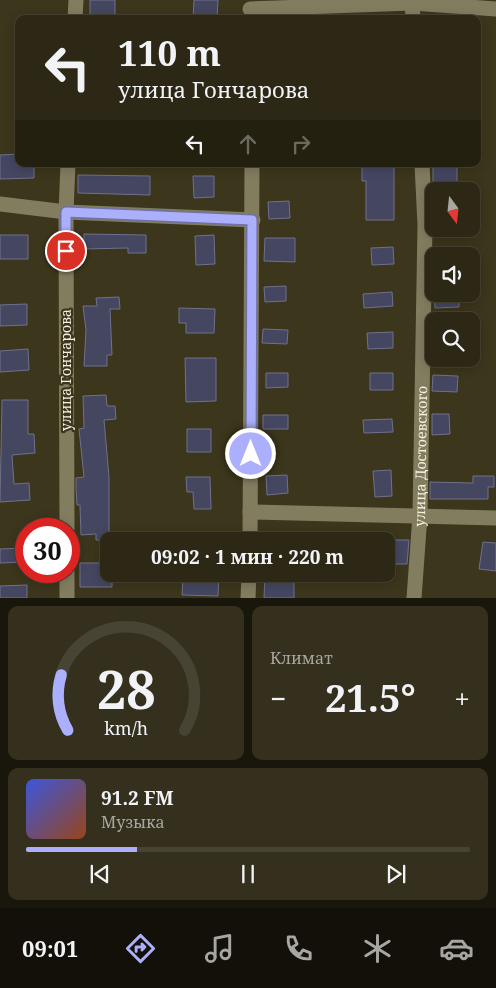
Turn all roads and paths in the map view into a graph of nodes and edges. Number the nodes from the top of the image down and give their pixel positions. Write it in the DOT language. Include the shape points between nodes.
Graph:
graph roads {
  1 [pos="76,0"];
  2 [pos="412,1"];
  3 [pos="250,9"];
  4 [pos="496,9"];
  5 [pos="75,15"];
  6 [pos="413,15"];
  7 [pos="68,167"];
  8 [pos="252,167"];
  9 [pos="422,167"];
  10 [pos="0,204"];
  11 [pos="66,212"];
  12 [pos="252,220"];
  13 [pos="250,512"];
  14 [pos="420,515"];
  15 [pos="67,518"];
  16 [pos="496,518"];
  17 [pos="250,532"];
  18 [pos="249,582"];
  19 [pos="67,583"];
  20 [pos="67,598"];
  21 [pos="248,598"];
  22 [pos="414,598"];
  1 -- 5 [label="street"];
  2 -- 3 [label="street"];
  2 -- 4 [label="street"];
  2 -- 6 [label="street"];
  7 -- 11 [label="street, улица Гончарова"];
  8 -- 12 [label="street"];
  9 -- 14 [label="street, улица Достоевского" via="425,224"];
  10 -- 11 [label="street"];
  11 -- 12 [label="street"];
  11 -- 15 [label="street, улица Гончарова"];
  12 -- 13 [label="street"];
  13 -- 14 [label="street"];
  13 -- 17 [label="street"];
  14 -- 16 [label="street"];
  14 -- 22 [label="street, улица Достоевского"];
  18 -- 21 [label="street"];
  19 -- 20 [label="street"];
}
